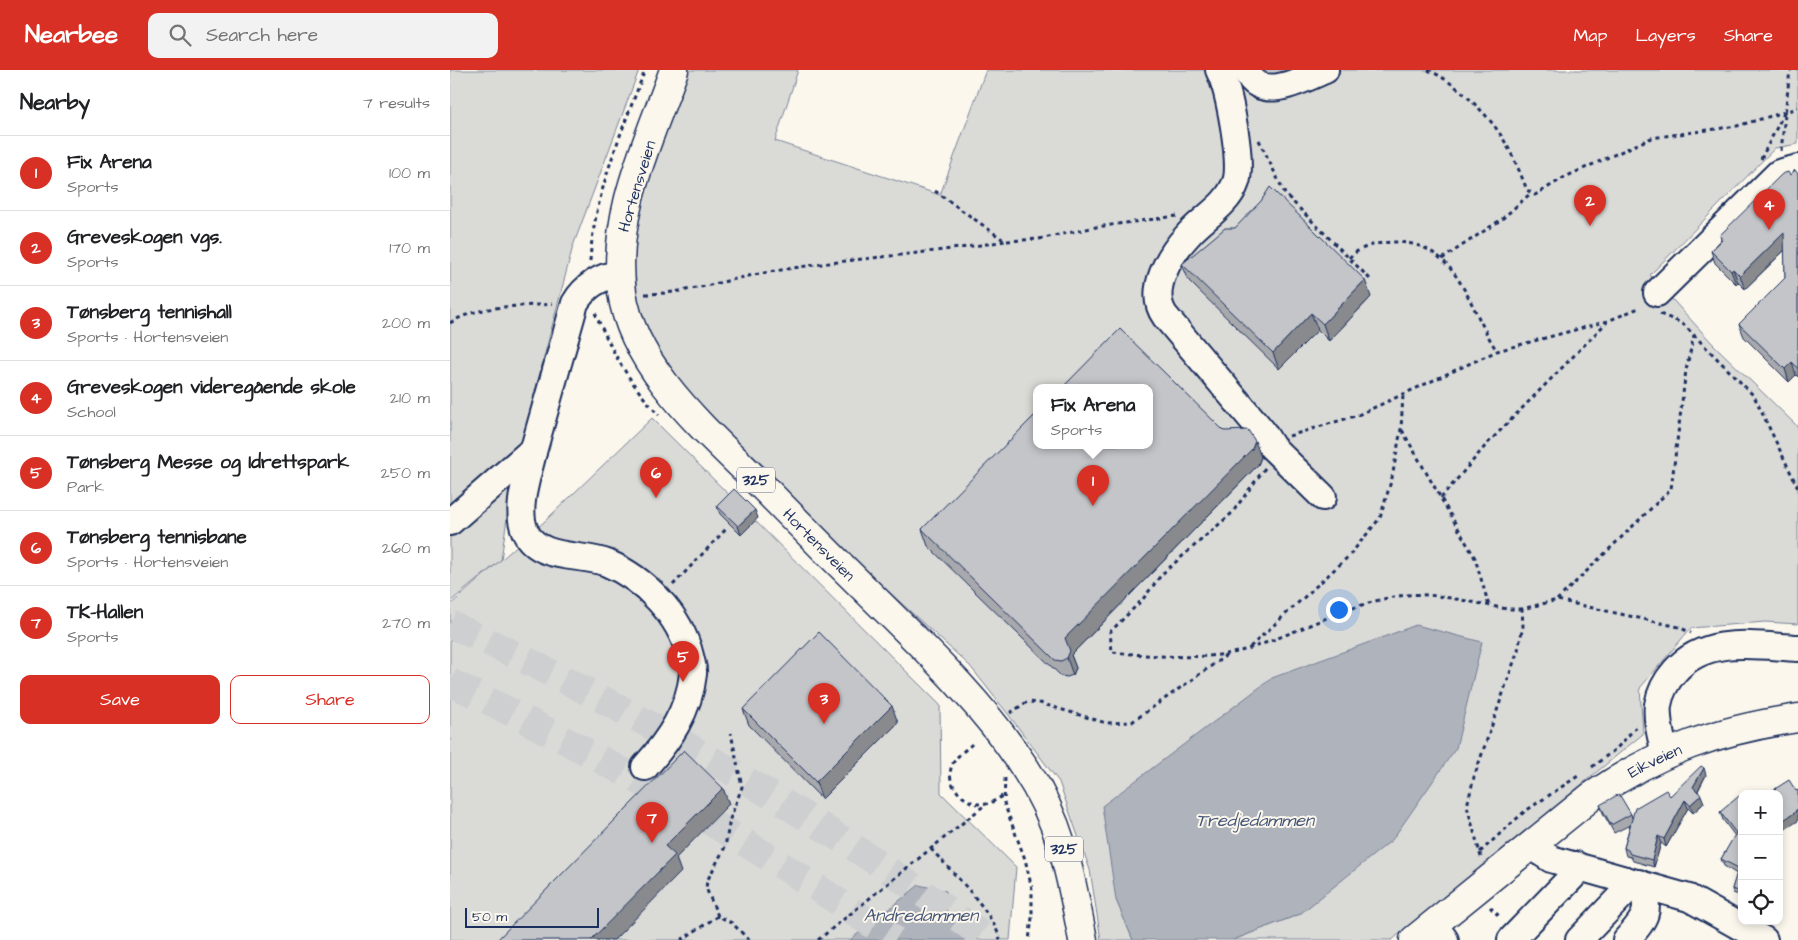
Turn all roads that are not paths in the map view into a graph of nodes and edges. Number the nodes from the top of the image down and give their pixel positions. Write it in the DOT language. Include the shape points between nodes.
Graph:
graph roads {
  1 [pos="674,70"];
  2 [pos="1219,70"];
  3 [pos="1246,70"];
  4 [pos="1325,70"];
  5 [pos="1792,170"];
  6 [pos="621,284"];
  7 [pos="1653,298"];
  8 [pos="533,452"];
  9 [pos="1323,498"];
  10 [pos="450,522"];
  11 [pos="1798,648"];
  12 [pos="1798,718"];
  13 [pos="1665,755"];
  14 [pos="645,767"];
  15 [pos="1531,846"];
  16 [pos="1576,866"];
  17 [pos="1632,882"];
  18 [pos="1079,933"];
  19 [pos="1431,935"];
  20 [pos="1515,937"];
  21 [pos="1579,940"];
  22 [pos="1626,940"];
  23 [pos="1764,940"];
  1 -- 6 [label="main road, Hortensveien / 325" via="631,192 619,245"];
  2 -- 9 [label="street" via="1230,105 1238,153 1236,182 1221,205 1187,236 1176,251 1160,281 1158,303 1165,316 1272,447"];
  3 -- 4 [label="street" via="1253,83 1267,88"];
  5 -- 7 [label="street" via="1779,174"];
  6 -- 8 [label="street" via="610,275 582,294"];
  6 -- 18 [label="main road, Hortensveien / 325" via="628,320 648,361 687,410 930,653 1002,735 1034,783 1053,820 1072,875"];
  8 -- 10 [label="street"];
  8 -- 14 [label="street" via="522,507 525,530 532,541 565,555 606,562 632,577 659,599 687,643 694,672 688,701 676,727"];
  11 -- 13 [label="street" via="1737,645 1708,649 1692,656 1680,666 1662,693 1658,713"];
  12 -- 13 [label="main road, Eikveien" via="1711,736"];
  13 -- 15 [label="main road, Eikveien" via="1618,778"];
  15 -- 16 [label="street" via="1551,859"];
  15 -- 19 [label="main road, Eikveien"];
  16 -- 17 [label="street"];
  16 -- 20 [label="street" via="1572,877"];
  17 -- 21 [label="street"];
  17 -- 22 [label="street" via="1645,895 1646,912 1641,924"];
  17 -- 23 [label="street" via="1689,898"];
}
